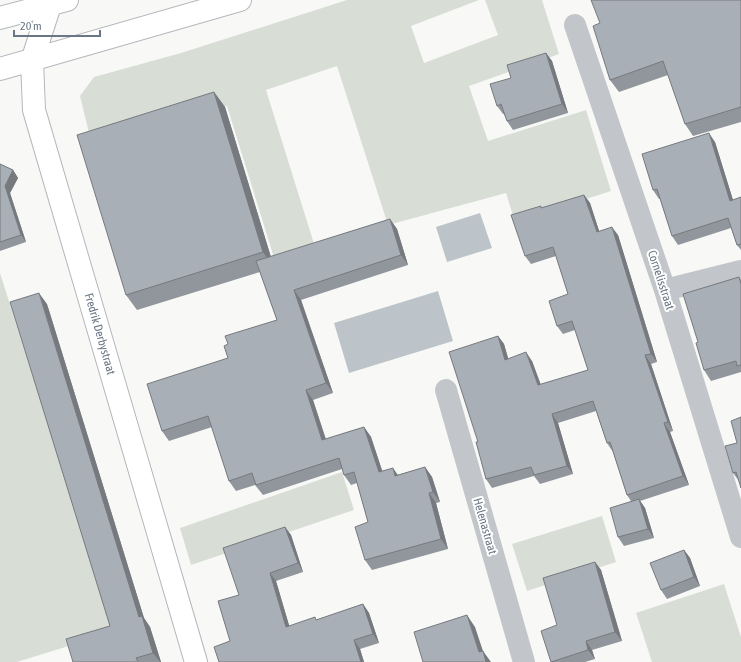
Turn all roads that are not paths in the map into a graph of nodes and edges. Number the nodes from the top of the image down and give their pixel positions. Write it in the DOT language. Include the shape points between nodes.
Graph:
graph roads {
  1 [pos="240,0"];
  2 [pos="58,2"];
  3 [pos="0,18"];
  4 [pos="575,25"];
  5 [pos="32,61"];
  6 [pos="0,70"];
  7 [pos="741,271"];
  8 [pos="665,290"];
  9 [pos="446,390"];
  10 [pos="741,537"];
  11 [pos="196,662"];
  12 [pos="524,662"];
  1 -- 5 [label="main road"];
  2 -- 3 [label="main road"];
  2 -- 5 [label="main road, Fredrik Derbystraat"];
  4 -- 8 [label="street, Cornelisstraat"];
  5 -- 6 [label="main road"];
  5 -- 11 [label="main road, Fredrik Derbystraat" via="34,110"];
  7 -- 8 [label="street"];
  8 -- 10 [label="street, Cornelisstraat"];
  9 -- 12 [label="street, Helenastraat"];
}
